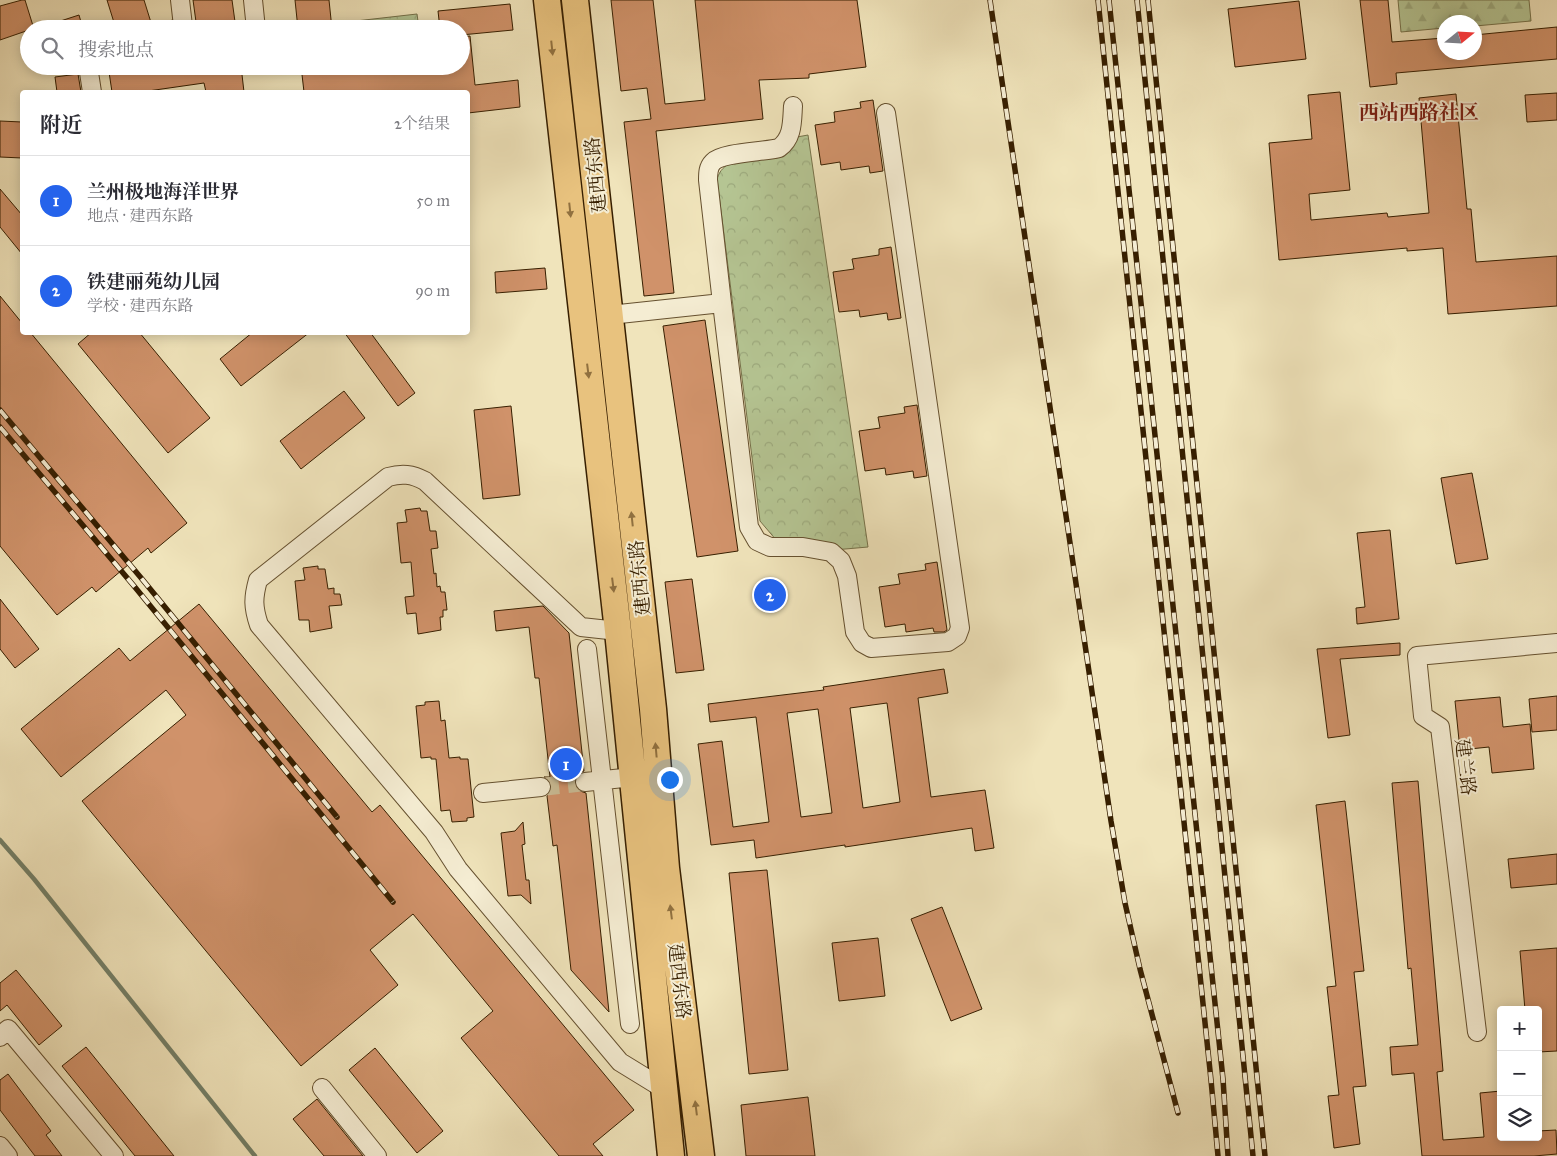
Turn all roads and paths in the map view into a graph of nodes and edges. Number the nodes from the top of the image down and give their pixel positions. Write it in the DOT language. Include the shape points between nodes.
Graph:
graph roads {
  1 [pos="180,0"];
  2 [pos="253,0"];
  3 [pos="547,0"];
  4 [pos="575,0"];
  5 [pos="182,20"];
  6 [pos="255,20"];
  7 [pos="89,75"];
  8 [pos="92,90"];
  9 [pos="793,106"];
  10 [pos="886,113"];
  11 [pos="722,303"];
  12 [pos="610,315"];
  13 [pos="618,631"];
  14 [pos="1557,643"];
  15 [pos="587,649"];
  16 [pos="633,777"];
  17 [pos="593,781"];
  18 [pos="541,787"];
  19 [pos="482,793"];
  20 [pos="630,1024"];
  21 [pos="1477,1032"];
  22 [pos="0,1037"];
  23 [pos="322,1088"];
  24 [pos="664,1089"];
  25 [pos="0,1146"];
  26 [pos="8,1156"];
  27 [pos="114,1156"];
  28 [pos="377,1156"];
  29 [pos="670,1156"];
  30 [pos="701,1156"];
  1 -- 5 [label="street"];
  2 -- 6 [label="street"];
  3 -- 13 [label="highway, 建西东路, one-way"];
  4 -- 12 [label="highway, 建西东路"];
  7 -- 8 [label="street"];
  9 -- 11 [label="street" via="789,138 785,144 779,148 718,158 709,168"];
  10 -- 11 [label="street" via="960,628 957,636 948,642 871,648 862,643 855,632 847,576 841,561 831,552 803,547 770,547 757,541 749,527"];
  11 -- 12 [label="street"];
  30 -- 12 [label="highway, 建西东路, one-way" via="666,868 653,709"];
  13 -- 16 [label="highway, 建西东路"];
  13 -- 24 [label="street" via="581,627 425,481 407,474 388,478 258,580 254,595 259,625 434,832 458,868 620,1062"];
  14 -- 21 [label="street, 建兰路" via="1417,656 1423,716 1440,727"];
  15 -- 17 [label="street"];
  16 -- 17 [label="street"];
  16 -- 24 [label="highway, 建西东路"];
  17 -- 20 [label="street"];
  18 -- 19 [label="street"];
  22 -- 27 [label="street" via="8,1029"];
  23 -- 28 [label="street"];
  24 -- 29 [label="highway, 建西东路"];
  25 -- 26 [label="street"];
}
